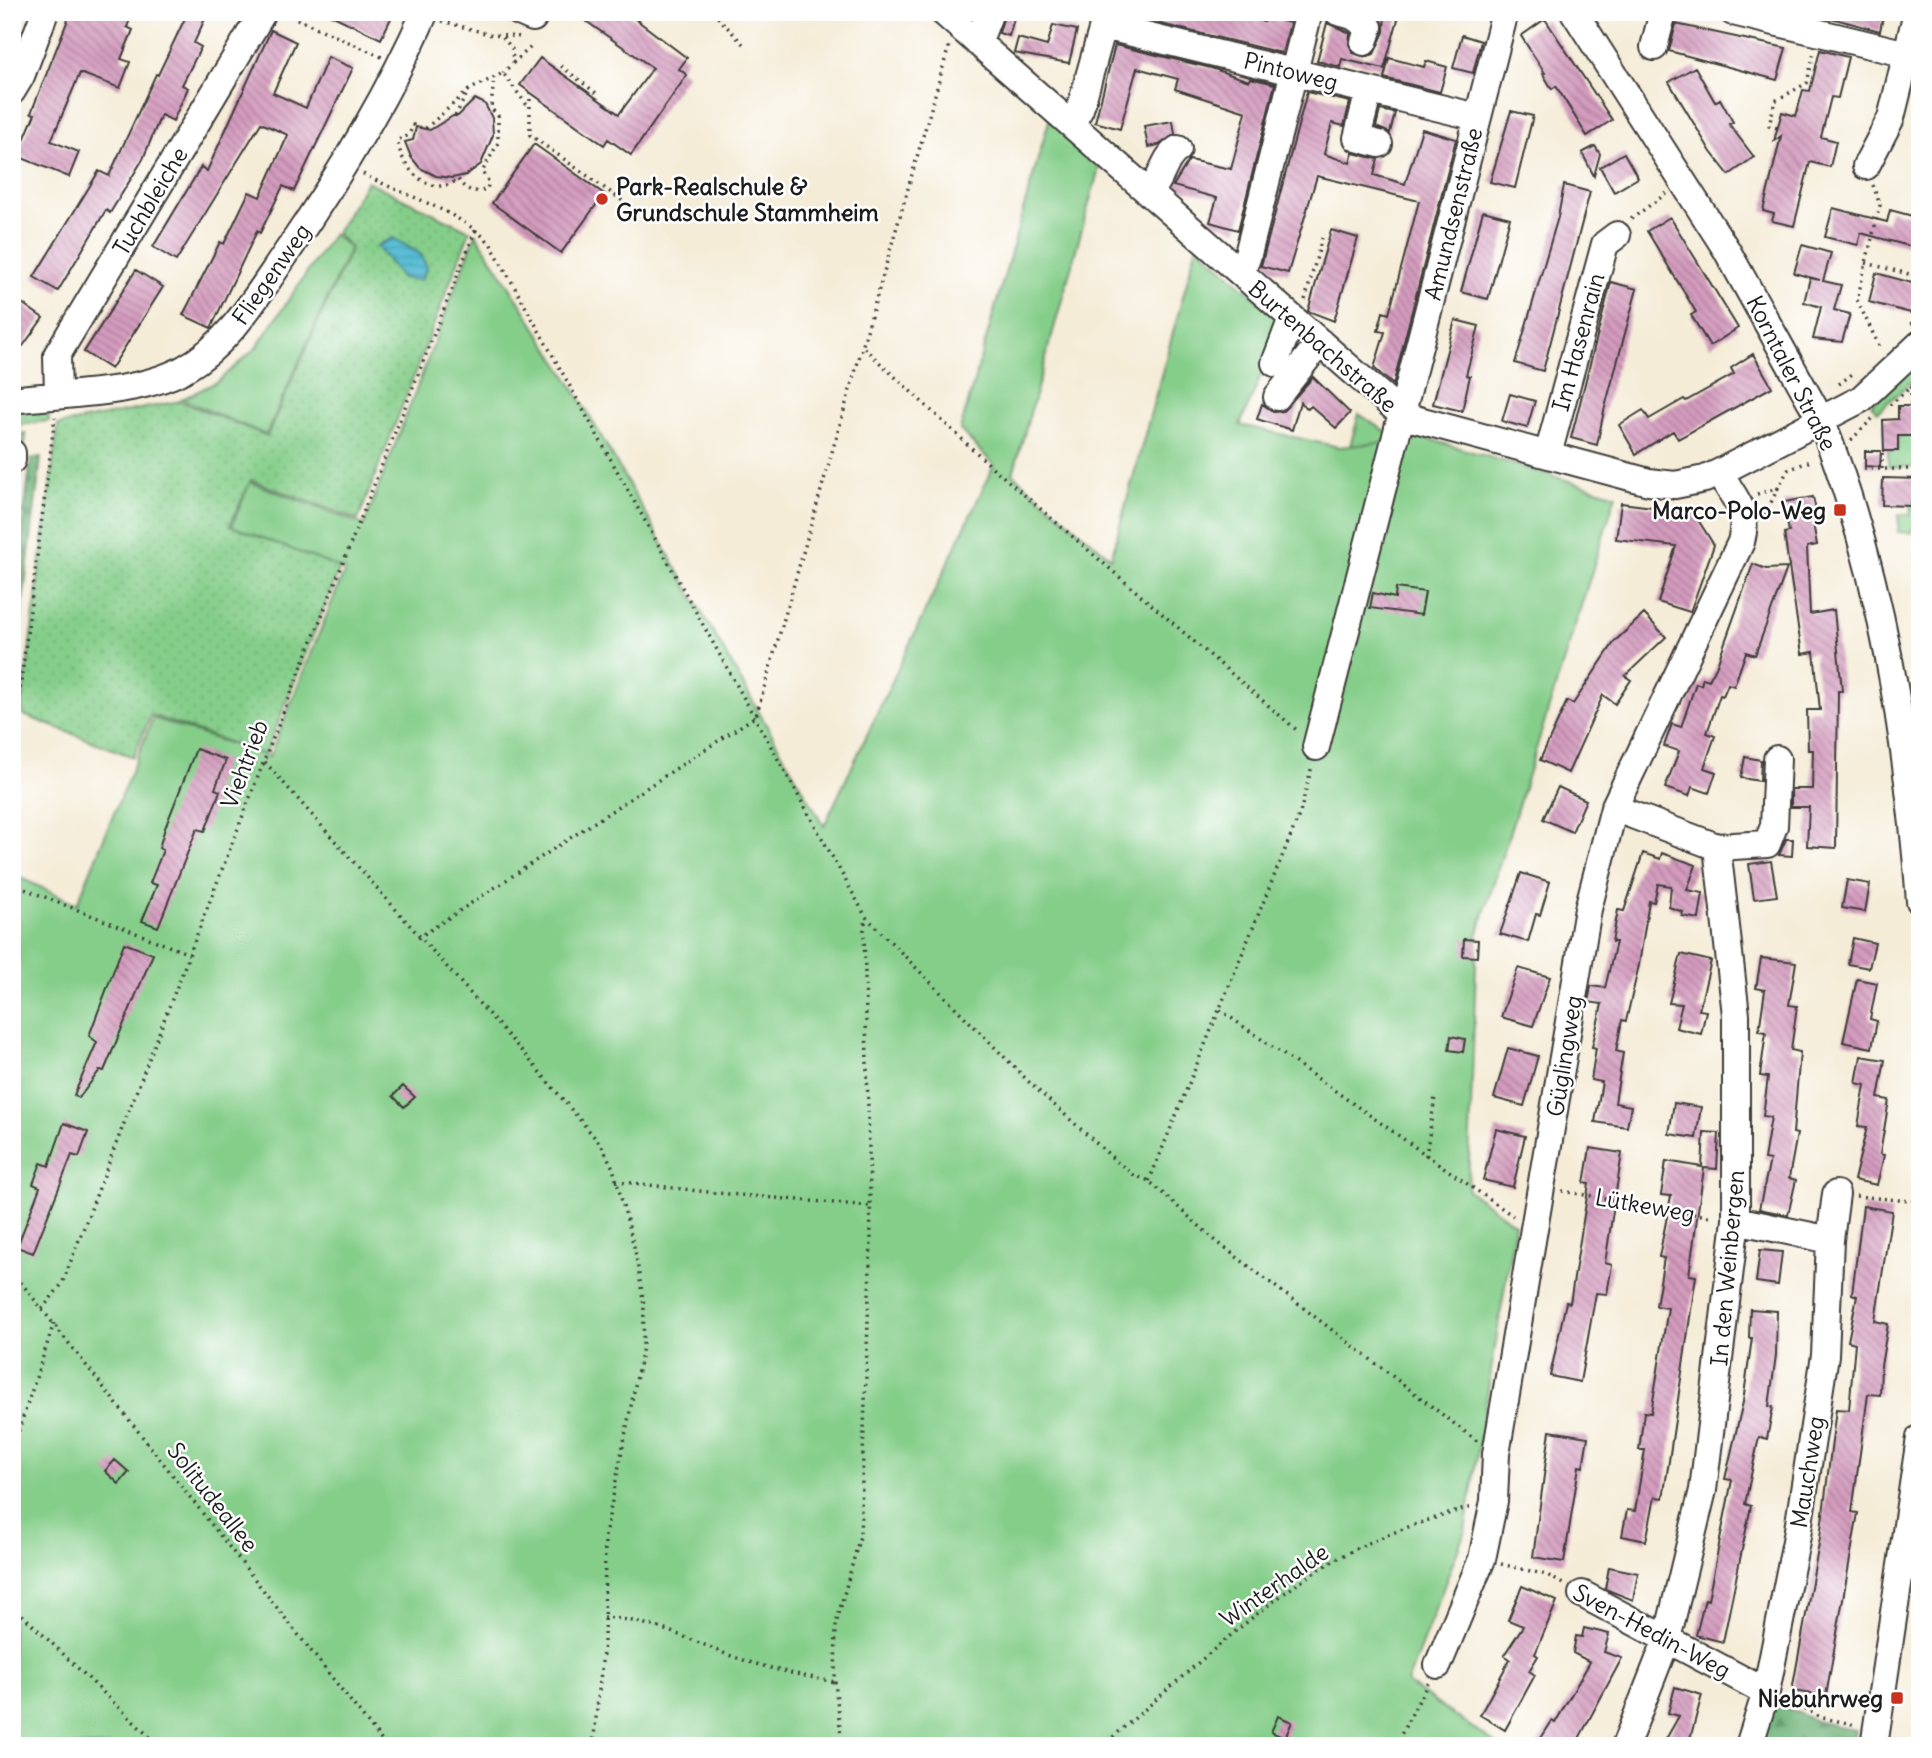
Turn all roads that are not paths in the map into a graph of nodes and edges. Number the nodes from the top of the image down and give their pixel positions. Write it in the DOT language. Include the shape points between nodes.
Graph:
graph roads {
  1 [pos="45,12"];
  2 [pos="263,12"];
  3 [pos="990,12"];
  4 [pos="1308,12"];
  5 [pos="1338,12"];
  6 [pos="1505,12"];
  7 [pos="1574,12"];
  8 [pos="1663,12"];
  9 [pos="1733,12"];
  10 [pos="1917,12"];
  11 [pos="434,17"];
  12 [pos="1106,19"];
  13 [pos="960,27"];
  14 [pos="1363,42"];
  15 [pos="1654,47"];
  16 [pos="1907,54"];
  17 [pos="1294,72"];
  18 [pos="1369,90"];
  19 [pos="12,91"];
  20 [pos="1477,117"];
  21 [pos="1071,124"];
  22 [pos="1379,144"];
  23 [pos="1178,149"];
  24 [pos="1866,166"];
  25 [pos="1149,193"];
  26 [pos="1617,235"];
  27 [pos="1241,273"];
  28 [pos="1292,318"];
  29 [pos="1320,342"];
  30 [pos="1920,344"];
  31 [pos="1275,363"];
  32 [pos="58,395"];
  33 [pos="1277,397"];
  34 [pos="12,400"];
  35 [pos="1816,410"];
  36 [pos="1404,416"];
  37 [pos="12,453"];
  38 [pos="1548,454"];
  39 [pos="12,460"];
  40 [pos="1720,472"];
  41 [pos="1316,747"];
  42 [pos="1777,759"];
  43 [pos="1614,808"];
  44 [pos="1717,847"];
  45 [pos="1918,858"];
  46 [pos="1920,901"];
  47 [pos="1836,1194"];
  48 [pos="1736,1220"];
  49 [pos="1830,1240"];
  50 [pos="1920,1438"];
  51 [pos="1582,1594"];
  52 [pos="1667,1639"];
  53 [pos="1438,1665"];
  54 [pos="1766,1692"];
  55 [pos="1867,1736"];
  56 [pos="1625,1746"];
  57 [pos="1749,1746"];
  1 -- 19 [label="street"];
  2 -- 32 [label="street, Tuchbleiche" via="57,355"];
  3 -- 13 [label="street"];
  4 -- 17 [label="street"];
  5 -- 14 [label="street" via="1369,27"];
  6 -- 20 [label="street, Amundsenstraße"];
  7 -- 35 [label="street, Korntaler Straße" via="1726,249"];
  8 -- 15 [label="street"];
  9 -- 16 [label="street"];
  10 -- 16 [label="street"];
  11 -- 32 [label="street, Fliegenweg" via="345,164 231,331 182,370 146,383"];
  12 -- 17 [label="street, Pintoweg"];
  12 -- 21 [label="street" via="1080,109"];
  13 -- 21 [label="street, Burtenbachstraße"];
  16 -- 24 [label="street" via="1891,118"];
  17 -- 18 [label="street, Pintoweg"];
  17 -- 27 [label="street"];
  18 -- 20 [label="street, Pintoweg"];
  18 -- 22 [label="street" via="1357,138"];
  20 -- 36 [label="street, Amundsenstraße"];
  21 -- 25 [label="street, Burtenbachstraße"];
  23 -- 25 [label="street" via="1169,154 1161,181"];
  25 -- 27 [label="street, Burtenbachstraße"];
  26 -- 38 [label="street, Im Hasenrain" via="1605,244"];
  27 -- 28 [label="street, Burtenbachstraße"];
  28 -- 29 [label="street, Burtenbachstraße"];
  28 -- 31 [label="street"];
  29 -- 33 [label="street"];
  29 -- 36 [label="street, Burtenbachstraße"];
  30 -- 35 [label="street" via="1885,366 1860,399"];
  32 -- 34 [label="street, Fliegenweg"];
  35 -- 40 [label="street, Burtenbachstraße"];
  35 -- 45 [label="street, Korntaler Straße" via="1860,528 1880,608 1896,689"];
  36 -- 38 [label="street, Burtenbachstraße"];
  36 -- 41 [label="street, Amundsenstraße"];
  37 -- 39 [label="street"];
  38 -- 40 [label="street, Burtenbachstraße" via="1675,485"];
  40 -- 43 [label="street, Güglingweg" via="1744,510 1741,542"];
  42 -- 44 [label="street" via="1774,826 1766,844"];
  43 -- 44 [label="street"];
  43 -- 53 [label="street, Güglingweg" via="1588,909 1496,1454 1494,1501 1482,1559"];
  44 -- 48 [label="street, In den Weinbergen" via="1736,1015"];
  45 -- 46 [label="street, Korntaler Straße"];
  47 -- 49 [label="street, Mauchweg"];
  48 -- 49 [label="street"];
  48 -- 52 [label="street, In den Weinbergen" via="1703,1490"];
  49 -- 54 [label="street, Mauchweg" via="1825,1354 1797,1536"];
  50 -- 55 [label="street"];
  51 -- 52 [label="street, Sven-Hedin-Weg"];
  52 -- 54 [label="street, Sven-Hedin-Weg"];
  52 -- 56 [label="street, In den Weinbergen"];
  54 -- 57 [label="street, Mauchweg"];
}
